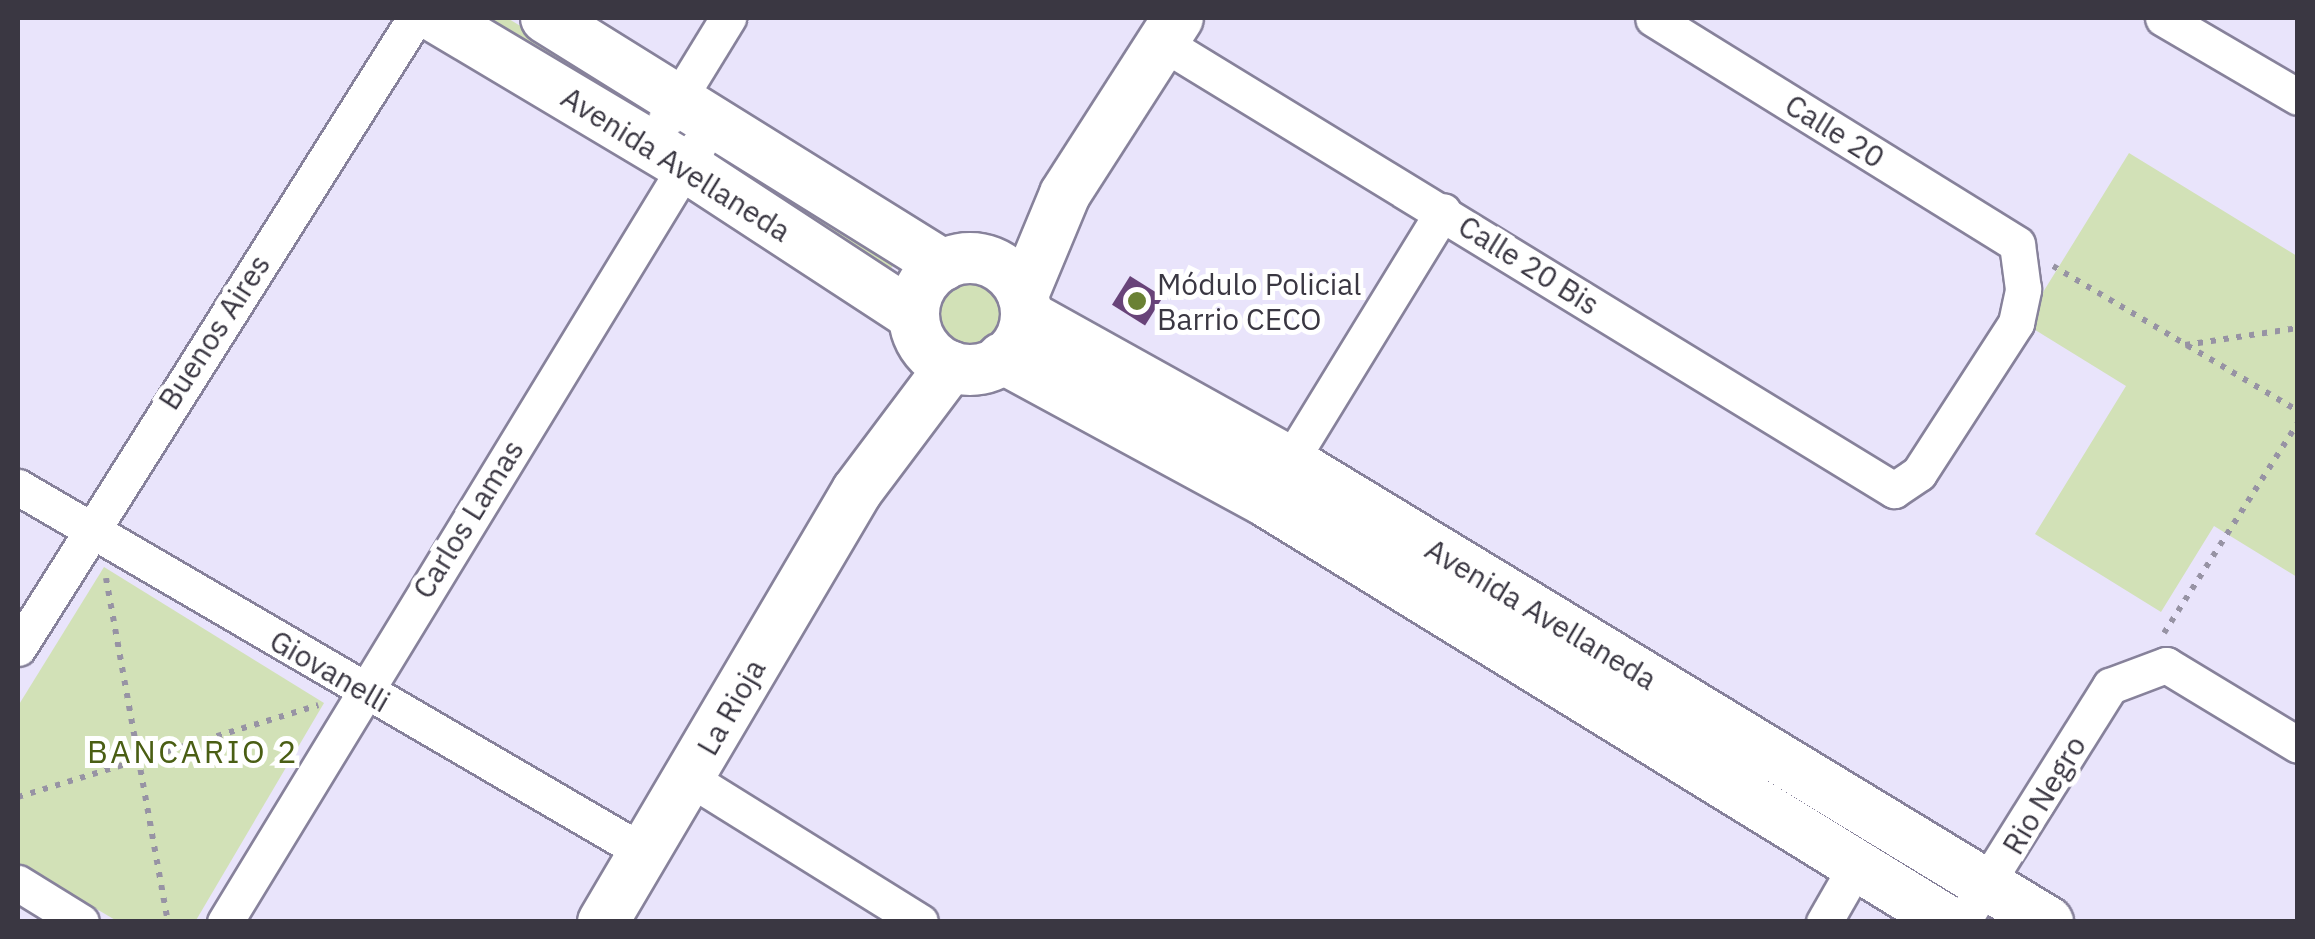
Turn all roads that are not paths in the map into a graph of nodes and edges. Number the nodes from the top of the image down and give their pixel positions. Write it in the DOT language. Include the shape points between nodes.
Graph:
graph roads {
  1 [pos="415,18"];
  2 [pos="437,18"];
  3 [pos="546,18"];
  4 [pos="728,18"];
  5 [pos="1653,18"];
  6 [pos="2162,18"];
  7 [pos="1170,30"];
  8 [pos="2298,97"];
  9 [pos="697,108"];
  10 [pos="667,155"];
  11 [pos="1064,194"];
  12 [pos="1443,211"];
  13 [pos="963,263"];
  14 [pos="1026,305"];
  15 [pos="914,322"];
  16 [pos="1002,358"];
  17 [pos="951,366"];
  18 [pos="1278,482"];
  19 [pos="18,487"];
  20 [pos="1894,490"];
  21 [pos="857,492"];
  22 [pos="88,529"];
  23 [pos="18,648"];
  24 [pos="362,690"];
  25 [pos="2298,744"];
  26 [pos="690,778"];
  27 [pos="645,854"];
  28 [pos="1855,868"];
  29 [pos="18,883"];
  30 [pos="1976,904"];
  31 [pos="82,922"];
  32 [pos="225,922"];
  33 [pos="604,922"];
  34 [pos="920,922"];
  35 [pos="1824,922"];
  36 [pos="1949,922"];
  37 [pos="2048,922"];
  1 -- 22 [label="street, Buenos Aires"];
  2 -- 10 [label="main road, Avenida Avellaneda"];
  3 -- 9 [label="main road, Avenida Avellaneda"];
  4 -- 9 [label="street, Carlos Lamas"];
  5 -- 20 [label="street, Calle 20" via="2017,244 2023,289 2016,323 1919,473"];
  6 -- 8 [label="street"];
  7 -- 11 [label="main road"];
  7 -- 12 [label="street, Calle 20 Bis"];
  9 -- 10 [label="street, Carlos Lamas"];
  9 -- 13 [label="main road, Avenida Avellaneda"];
  10 -- 15 [label="main road, Avenida Avellaneda"];
  10 -- 24 [label="street, Carlos Lamas"];
  11 -- 13 [label="main road"];
  11 -- 14 [label="main road"];
  12 -- 18 [label="street"];
  12 -- 20 [label="street, Calle 20 Bis"];
  13 -- 14 [label="main road" via="1011,275"];
  13 -- 15 [label="main road" via="922,283"];
  14 -- 16 [label="main road"];
  14 -- 18 [label="main road, Avenida Avellaneda"];
  15 -- 17 [label="main road" via="927,350"];
  15 -- 21 [label="main road, La Rioja"];
  16 -- 17 [label="main road" via="977,370"];
  16 -- 18 [label="main road, Avenida Avellaneda"];
  17 -- 21 [label="main road, La Rioja"];
  18 -- 28 [label="main road, Avenida Avellaneda"];
  18 -- 30 [label="main road, Avenida Avellaneda"];
  19 -- 22 [label="street, Giovanelli"];
  21 -- 26 [label="main road, La Rioja"];
  22 -- 23 [label="street, Buenos Aires"];
  22 -- 24 [label="street, Giovanelli"];
  24 -- 27 [label="street, Giovanelli"];
  24 -- 32 [label="street, Carlos Lamas"];
  25 -- 30 [label="street, Rio Negro" via="2166,665 2110,686"];
  26 -- 27 [label="main road, La Rioja"];
  26 -- 34 [label="street"];
  27 -- 33 [label="main road, La Rioja"];
  28 -- 35 [label="street"];
  28 -- 36 [label="main road, Avenida Avellaneda"];
  29 -- 31 [label="street"];
  30 -- 37 [label="main road, Avenida Avellaneda"];
}
